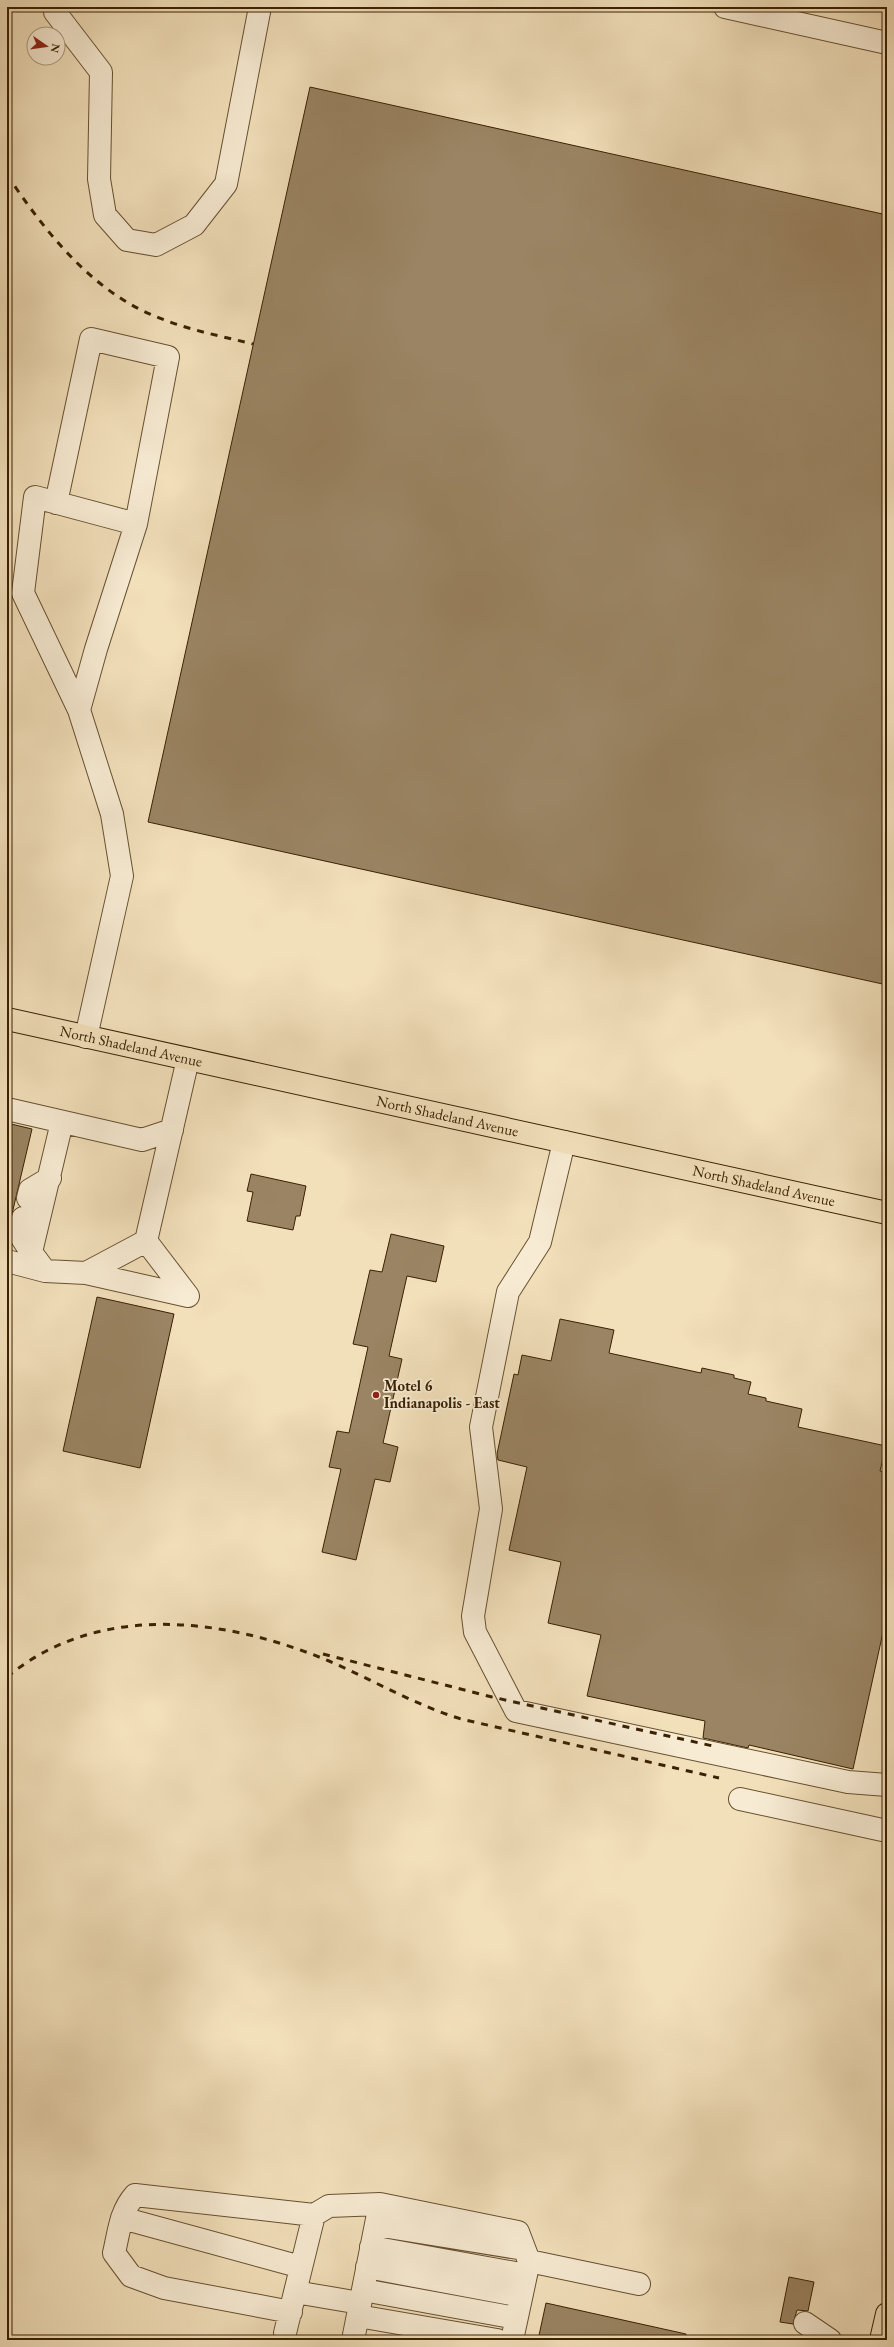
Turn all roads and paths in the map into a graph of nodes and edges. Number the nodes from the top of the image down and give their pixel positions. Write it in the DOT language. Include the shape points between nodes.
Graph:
graph roads {
  1 [pos="260,7"];
  2 [pos="725,7"];
  3 [pos="55,12"];
  4 [pos="887,43"];
  5 [pos="56,503"];
  6 [pos="136,524"];
  7 [pos="79,710"];
  8 [pos="7,1019"];
  9 [pos="86,1037"];
  10 [pos="188,1059"];
  11 [pos="7,1109"];
  12 [pos="62,1122"];
  13 [pos="172,1130"];
  14 [pos="564,1142"];
  15 [pos="50,1178"];
  16 [pos="887,1213"];
  17 [pos="146,1241"];
  18 [pos="31,1252"];
  19 [pos="7,1261"];
  20 [pos="45,1271"];
  21 [pos="86,1273"];
  22 [pos="887,1785"];
  23 [pos="740,1799"];
  24 [pos="887,1831"];
  25 [pos="380,2204"];
  26 [pos="314,2215"];
  27 [pos="122,2218"];
  28 [pos="376,2225"];
  29 [pos="369,2257"];
  30 [pos="526,2262"];
  31 [pos="301,2267"];
  32 [pos="639,2284"];
  33 [pos="521,2296"];
  34 [pos="293,2302"];
  35 [pos="360,2303"];
  36 [pos="887,2314"];
  37 [pos="516,2318"];
  38 [pos="805,2323"];
  39 [pos="285,2333"];
  40 [pos="353,2340"];
  41 [pos="497,2340"];
  42 [pos="512,2340"];
  43 [pos="830,2340"];
  44 [pos="881,2340"];
  1 -- 3 [label="lane" via="226,184 194,225 156,245 126,240 105,215 99,179 102,72"];
  2 -- 4 [label="lane"];
  5 -- 6 [label="lane"];
  5 -- 6 [label="lane" via="91,339 168,357"];
  5 -- 7 [label="lane" via="35,497 23,594"];
  6 -- 7 [label="lane"];
  7 -- 9 [label="lane" via="112,814 122,876"];
  8 -- 9 [label="main road, North Shadeland Avenue"];
  9 -- 10 [label="main road, North Shadeland Avenue"];
  10 -- 13 [label="lane"];
  10 -- 14 [label="main road, North Shadeland Avenue"];
  11 -- 12 [label="lane"];
  12 -- 13 [label="lane" via="142,1140"];
  12 -- 15 [label="lane"];
  13 -- 17 [label="lane"];
  14 -- 16 [label="main road, North Shadeland Avenue"];
  14 -- 22 [label="lane" via="540,1242 508,1292 481,1427 491,1509 473,1616 475,1632 516,1711 848,1782"];
  15 -- 18 [label="lane"];
  15 -- 18 [label="lane" via="30,1190 20,1234"];
  17 -- 21 [label="lane"];
  17 -- 21 [label="lane" via="188,1296"];
  18 -- 20 [label="lane"];
  19 -- 20 [label="lane"];
  20 -- 21 [label="lane"];
  23 -- 24 [label="lane"];
  25 -- 26 [label="lane" via="329,2206"];
  25 -- 28 [label="lane"];
  25 -- 30 [label="lane" via="518,2232"];
  26 -- 27 [label="lane" via="135,2195 125,2206"];
  26 -- 31 [label="lane"];
  27 -- 31 [label="lane"];
  27 -- 34 [label="lane" via="114,2253 131,2276 164,2288"];
  28 -- 29 [label="lane"];
  28 -- 30 [label="lane"];
  29 -- 30 [label="lane"];
  29 -- 33 [label="lane"];
  29 -- 35 [label="lane"];
  30 -- 32 [label="lane"];
  30 -- 33 [label="lane"];
  31 -- 34 [label="lane"];
  33 -- 37 [label="lane"];
  34 -- 35 [label="lane"];
  34 -- 39 [label="lane"];
  35 -- 37 [label="lane"];
  35 -- 40 [label="lane"];
  35 -- 41 [label="lane"];
  36 -- 44 [label="main road"];
  37 -- 42 [label="lane"];
  38 -- 43 [label="lane"];
}
